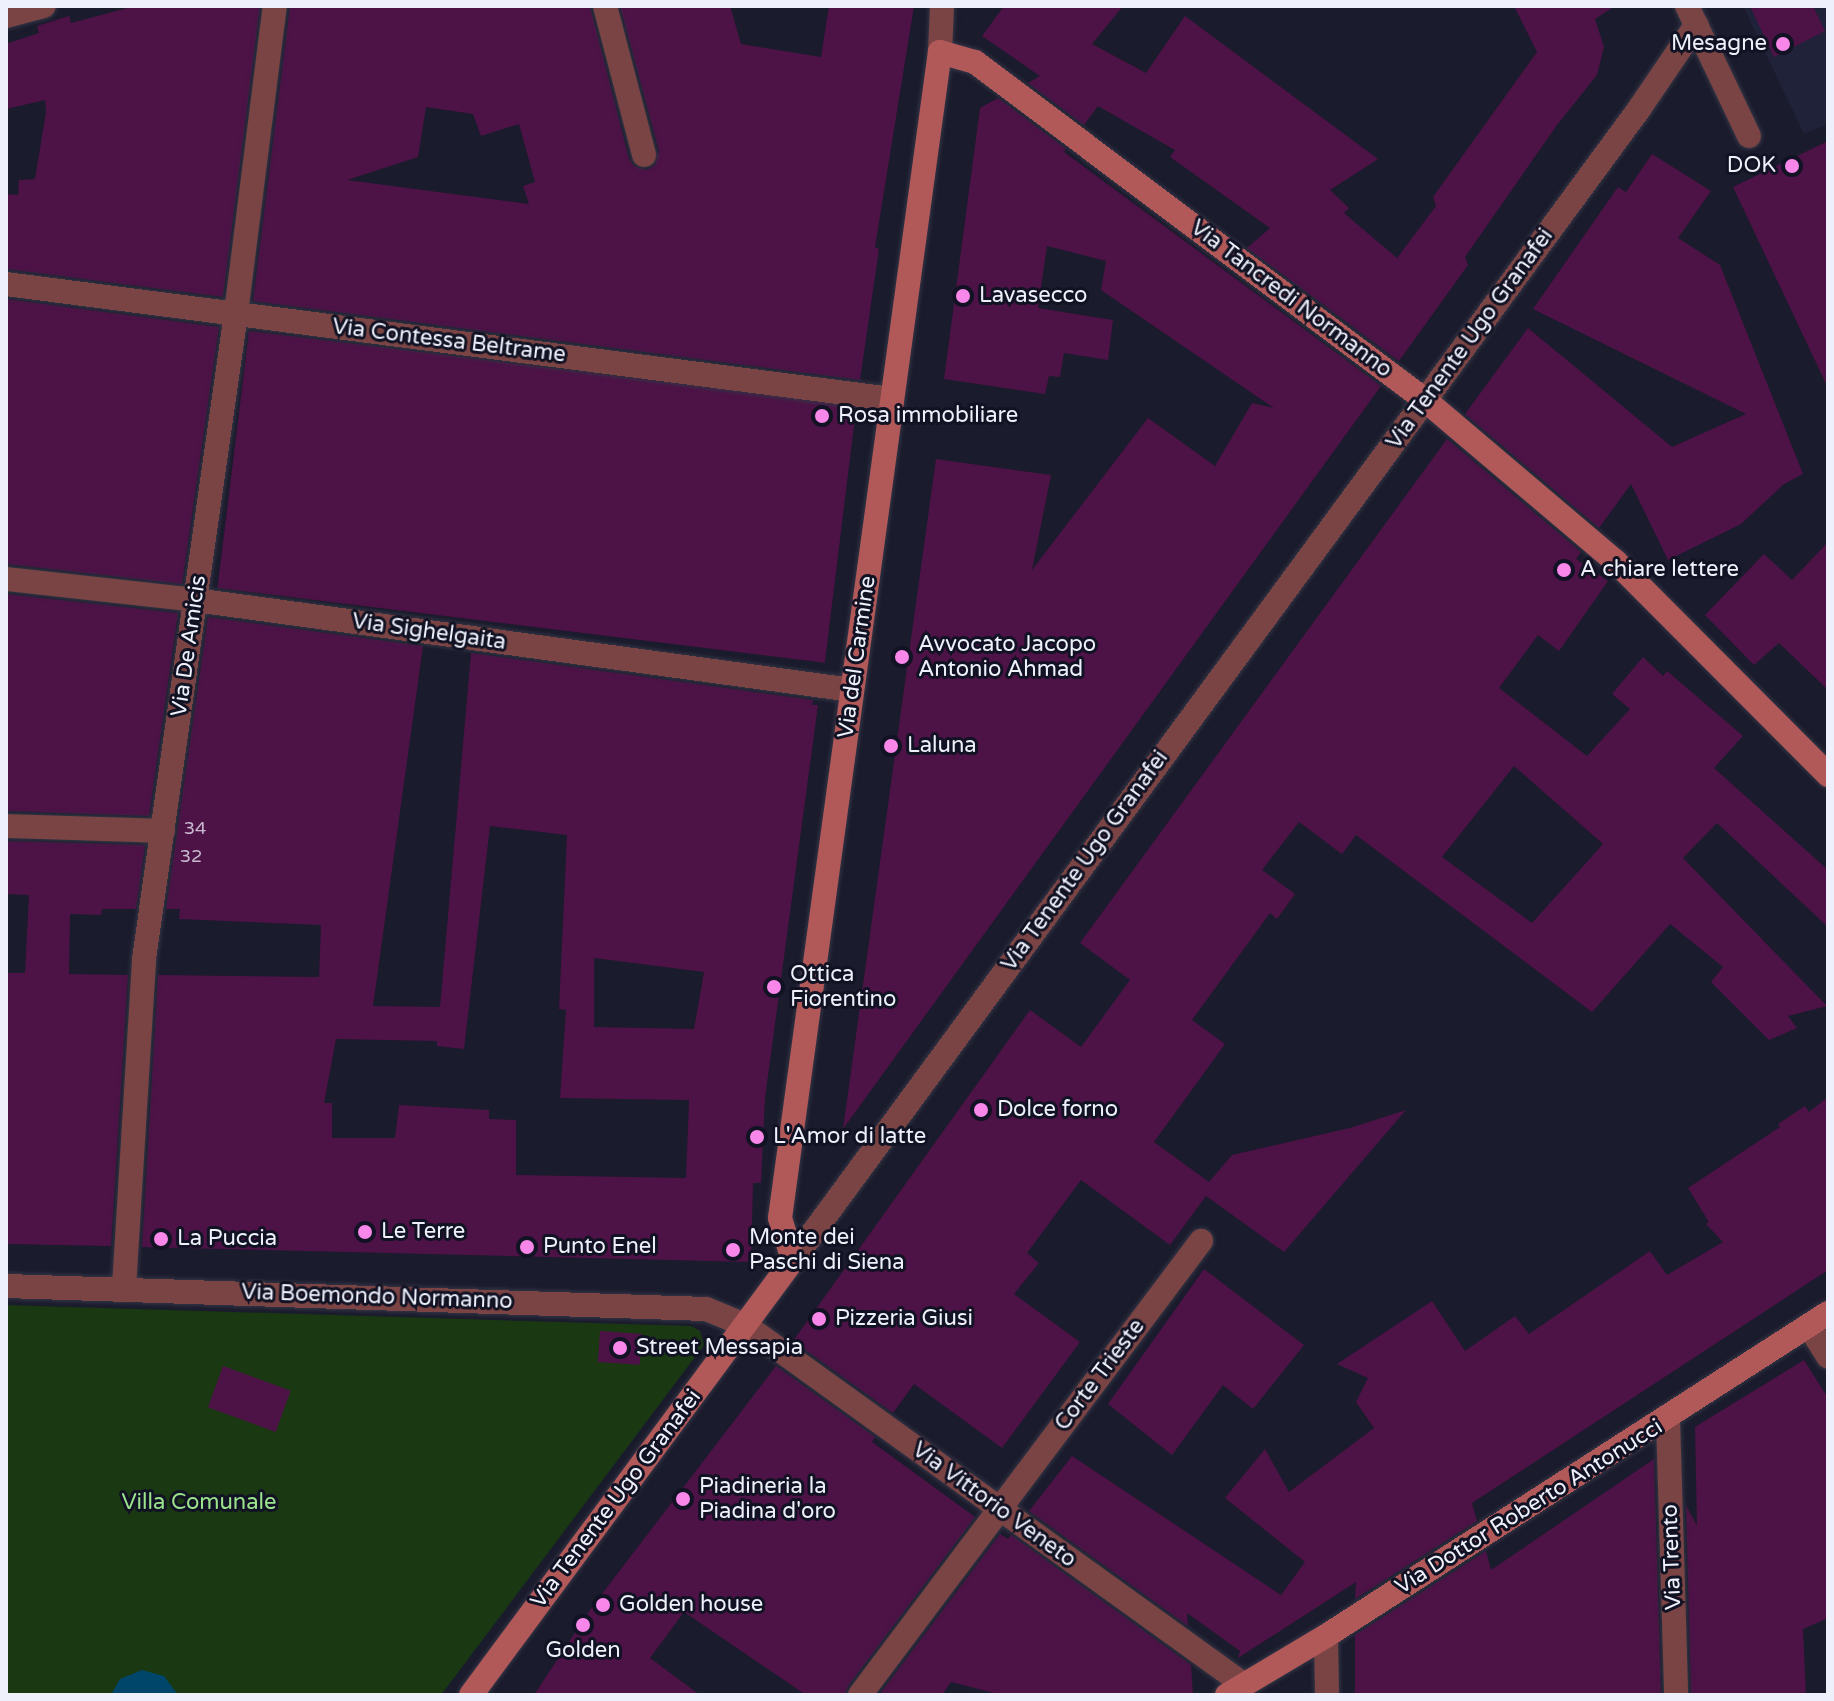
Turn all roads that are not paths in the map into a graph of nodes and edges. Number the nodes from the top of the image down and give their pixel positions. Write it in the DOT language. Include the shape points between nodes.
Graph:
graph roads {
  1 [pos="44,6"];
  2 [pos="275,6"];
  3 [pos="605,6"];
  4 [pos="942,6"];
  5 [pos="1691,15"];
  6 [pos="6,16"];
  7 [pos="940,52"];
  8 [pos="1749,136"];
  9 [pos="644,155"];
  10 [pos="6,284"];
  11 [pos="236,313"];
  12 [pos="892,399"];
  13 [pos="1425,400"];
  14 [pos="6,579"];
  15 [pos="195,600"];
  16 [pos="852,690"];
  17 [pos="1828,775"];
  18 [pos="6,826"];
  19 [pos="163,831"];
  20 [pos="1201,1241"];
  21 [pos="793,1260"];
  22 [pos="6,1286"];
  23 [pos="124,1288"];
  24 [pos="1818,1319"];
  25 [pos="745,1325"];
  26 [pos="1828,1356"];
  27 [pos="1668,1419"];
  28 [pos="999,1509"];
  29 [pos="1326,1636"];
  30 [pos="1235,1690"];
  31 [pos="471,1695"];
  32 [pos="860,1695"];
  33 [pos="1327,1695"];
  34 [pos="1676,1695"];
  1 -- 6 [label="street"];
  2 -- 11 [label="street, Via De Amicis"];
  3 -- 9 [label="street"];
  4 -- 7 [label="street"];
  5 -- 8 [label="street"];
  5 -- 13 [label="street, Via Tenente Ugo Granafei" via="1639,109"];
  7 -- 12 [label="main road, Via del Carmine"];
  7 -- 13 [label="main road, Via Tancredi Normanno" via="975,62"];
  10 -- 11 [label="street, Via Contessa Beltrame"];
  11 -- 12 [label="street, Via Contessa Beltrame"];
  11 -- 15 [label="street, Via De Amicis"];
  12 -- 16 [label="main road, Via del Carmine"];
  13 -- 17 [label="main road, Via Tancredi Normanno" via="1616,562"];
  13 -- 21 [label="street, Via Tenente Ugo Granafei"];
  14 -- 15 [label="street, Via Sighelgaita"];
  15 -- 16 [label="street, Via Sighelgaita"];
  15 -- 19 [label="street, Via De Amicis"];
  16 -- 21 [label="main road, Via del Carmine" via="780,1218"];
  18 -- 19 [label="street"];
  19 -- 23 [label="street, Via De Amicis" via="144,959"];
  20 -- 28 [label="street, Corte Trieste"];
  21 -- 25 [label="main road, Via Tenente Ugo Granafei"];
  22 -- 23 [label="street, Via Boemondo Normanno"];
  23 -- 25 [label="street, Via Boemondo Normanno" via="706,1309"];
  24 -- 26 [label="street"];
  24 -- 27 [label="main road, Via Dottor Roberto Antonucci"];
  25 -- 28 [label="street, Via Vittorio Veneto"];
  25 -- 31 [label="main road, Via Tenente Ugo Granafei"];
  27 -- 29 [label="main road, Via Dottor Roberto Antonucci"];
  27 -- 34 [label="street, Via Trento"];
  28 -- 30 [label="street, Via Vittorio Veneto"];
  28 -- 32 [label="street, Corte Trieste"];
  29 -- 30 [label="main road, Via Dottor Roberto Antonucci"];
  29 -- 33 [label="street"];
}
